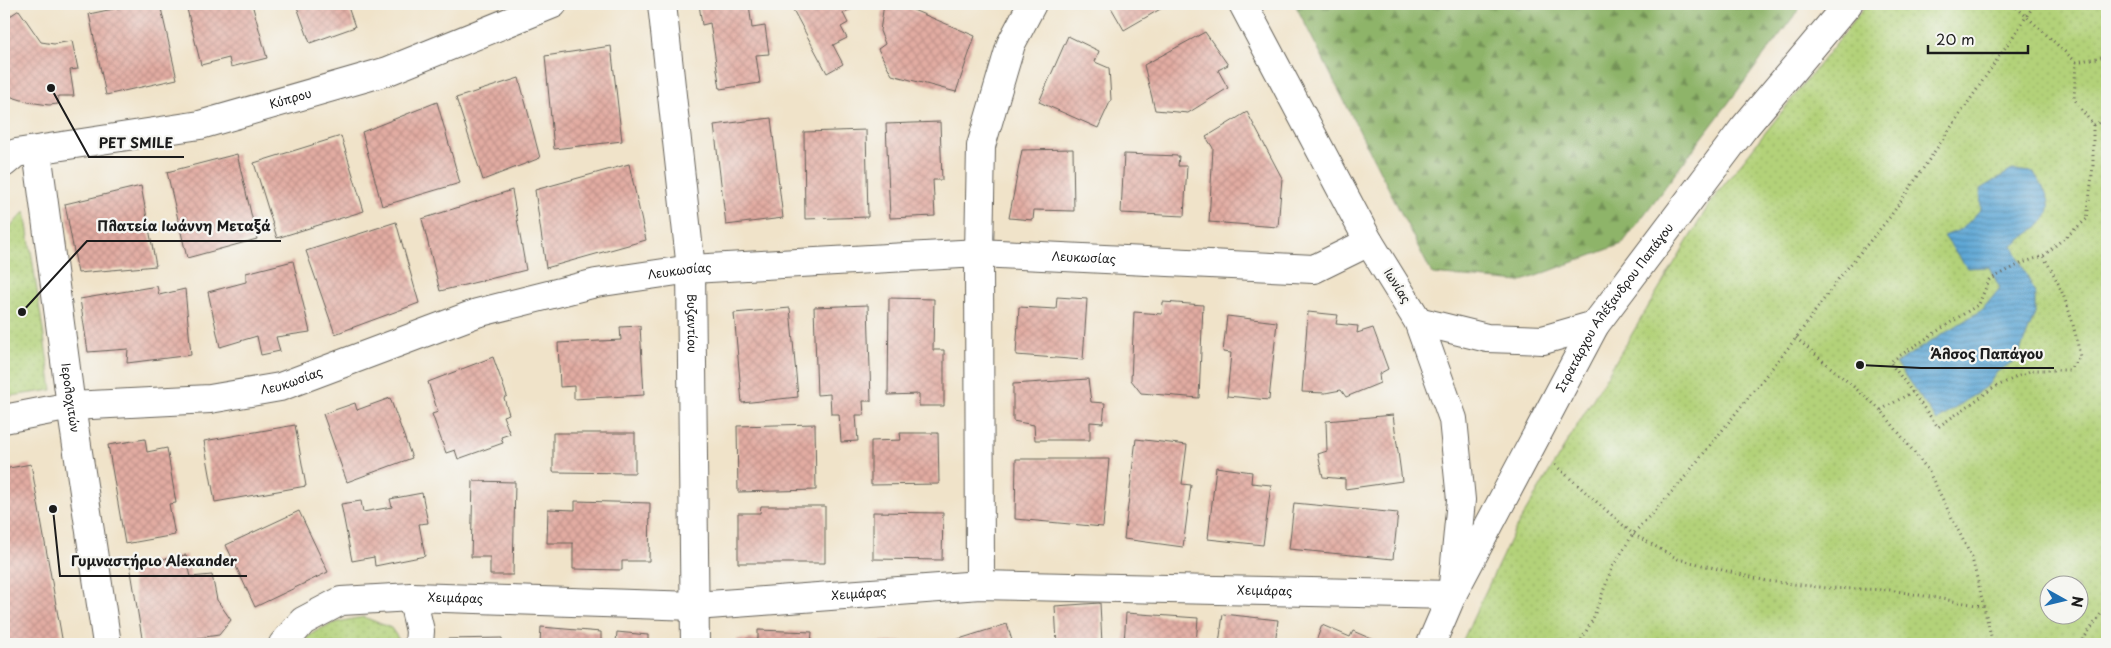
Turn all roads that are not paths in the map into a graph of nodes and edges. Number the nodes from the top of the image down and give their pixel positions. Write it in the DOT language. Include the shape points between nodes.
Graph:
graph roads {
  1 [pos="553,4"];
  2 [pos="662,4"];
  3 [pos="1032,4"];
  4 [pos="1243,4"];
  5 [pos="1848,4"];
  6 [pos="15,154"];
  7 [pos="1370,242"];
  8 [pos="979,253"];
  9 [pos="691,269"];
  10 [pos="1418,321"];
  11 [pos="1595,325"];
  12 [pos="71,406"];
  13 [pos="4,419"];
  14 [pos="980,585"];
  15 [pos="1452,595"];
  16 [pos="412,597"];
  17 [pos="695,606"];
  18 [pos="107,644"];
  19 [pos="283,644"];
  20 [pos="419,644"];
  21 [pos="694,644"];
  22 [pos="1430,644"];
  1 -- 6 [label="street, Κύπρου" via="388,71 200,125"];
  2 -- 9 [label="street, Βυζαντίου"];
  3 -- 8 [label="street" via="1012,44 981,146"];
  4 -- 7 [label="street, Ιωνίας"];
  5 -- 11 [label="street, Στρατάρχου Αλέξανδρου Παπάγου" via="1742,128"];
  6 -- 12 [label="street, Ιερολοχιτών"];
  7 -- 8 [label="street, Λευκωσίας" via="1314,268"];
  7 -- 10 [label="street, Ιωνίας"];
  8 -- 9 [label="street, Λευκωσίας"];
  8 -- 14 [label="street"];
  9 -- 12 [label="street, Λευκωσίας" via="596,284 477,313 280,387 210,399"];
  9 -- 17 [label="street, Βυζαντίου"];
  10 -- 11 [label="street" via="1487,338 1543,340"];
  10 -- 15 [label="street, Ιωνίας" via="1453,419 1461,500"];
  11 -- 15 [label="street, Στρατάρχου Αλέξανδρου Παπάγου"];
  12 -- 13 [label="street, Λευκωσίας"];
  12 -- 18 [label="street, Ιερολοχιτών"];
  14 -- 15 [label="street, Χειμάρας"];
  14 -- 17 [label="street, Χειμάρας"];
  15 -- 22 [label="street, Στρατάρχου Αλέξανδρου Παπάγου"];
  16 -- 17 [label="street, Χειμάρας"];
  16 -- 19 [label="street, Χειμάρας" via="341,601 303,621"];
  16 -- 20 [label="street" via="420,632"];
  17 -- 21 [label="street, Βυζαντίου"];
}
